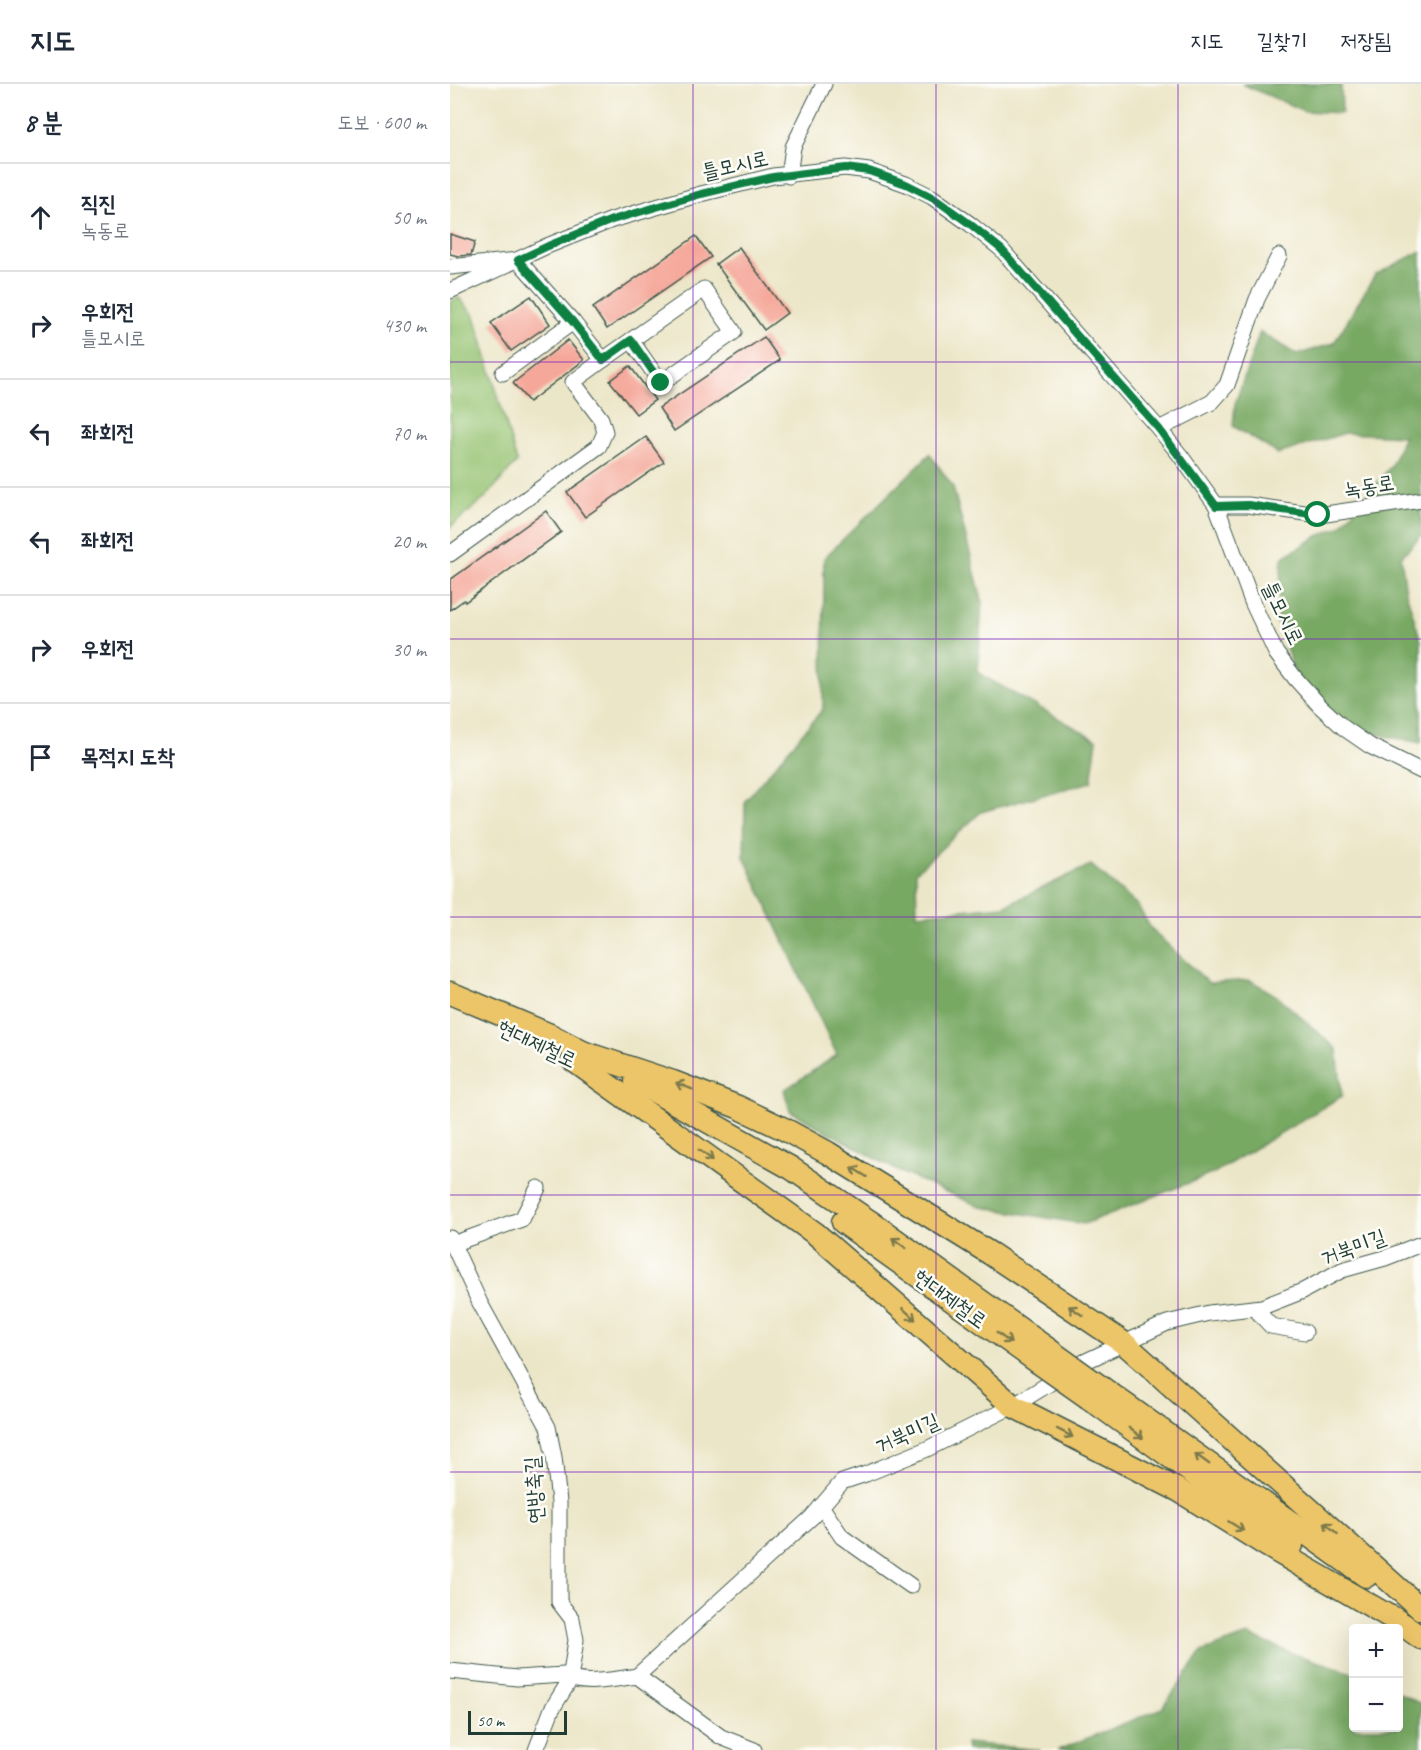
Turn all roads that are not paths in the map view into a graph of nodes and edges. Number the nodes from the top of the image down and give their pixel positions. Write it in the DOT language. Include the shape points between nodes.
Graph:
graph roads {
  1 [pos="824,84"];
  2 [pos="789,176"];
  3 [pos="1279,256"];
  4 [pos="518,260"];
  5 [pos="450,267"];
  6 [pos="450,291"];
  7 [pos="573,322"];
  8 [pos="631,340"];
  9 [pos="603,360"];
  10 [pos="503,373"];
  11 [pos="1159,429"];
  12 [pos="1421,500"];
  13 [pos="1216,506"];
  14 [pos="450,554"];
  15 [pos="1421,771"];
  16 [pos="450,993"];
  17 [pos="450,1009"];
  18 [pos="578,1056"];
  19 [pos="538,1188"];
  20 [pos="451,1243"];
  21 [pos="1421,1244"];
  22 [pos="1254,1308"];
  23 [pos="1305,1332"];
  24 [pos="1125,1344"];
  25 [pos="1012,1406"];
  26 [pos="821,1506"];
  27 [pos="911,1586"];
  28 [pos="1421,1609"];
  29 [pos="1415,1626"];
  30 [pos="450,1671"];
  31 [pos="637,1676"];
  32 [pos="570,1680"];
  33 [pos="536,1750"];
  34 [pos="754,1750"];
  1 -- 2 [label="street" via="793,147"];
  2 -- 4 [label="street, 틀모시로" via="701,194 612,220"];
  2 -- 11 [label="street, 틀모시로" via="845,168 869,171 906,184 951,210 1001,249"];
  3 -- 11 [label="street" via="1257,299 1227,385 1212,402"];
  4 -- 5 [label="street"];
  4 -- 6 [label="street, 틀모시로"];
  4 -- 7 [label="street"];
  7 -- 9 [label="street"];
  7 -- 10 [label="street"];
  8 -- 8 [label="street" via="704,289 734,332 661,383"];
  8 -- 9 [label="street"];
  9 -- 14 [label="street" via="573,382 601,419 605,432 599,446"];
  11 -- 13 [label="street, 틀모시로"];
  12 -- 13 [label="street, 녹동로" via="1318,515 1248,505"];
  13 -- 15 [label="street, 틀모시로" via="1276,653 1320,706 1344,728 1370,746"];
  16 -- 18 [label="highway, 현대제철로" via="550,1035"];
  17 -- 18 [label="highway, 현대제철로"];
  24 -- 18 [label="highway, one-way" via="991,1254 828,1153 738,1107 673,1082"];
  18 -- 25 [label="highway, one-way" via="816,1234"];
  18 -- 29 [label="highway, 현대제철로, bridge" via="692,1111 791,1168"];
  19 -- 20 [label="street" via="522,1219"];
  20 -- 32 [label="street, 연방축길" via="548,1427 559,1502 559,1602 572,1619 576,1640"];
  21 -- 22 [label="street, 거북미길" via="1342,1270 1303,1291"];
  22 -- 23 [label="street" via="1271,1326"];
  22 -- 24 [label="street, 거북미길" via="1167,1323"];
  24 -- 25 [label="street, 거북미길" via="1084,1362"];
  28 -- 24 [label="highway, one-way"];
  25 -- 26 [label="street, 거북미길" via="927,1449 842,1482"];
  25 -- 29 [label="highway, one-way" via="1178,1490 1266,1545"];
  26 -- 27 [label="street" via="842,1537"];
  26 -- 31 [label="street, 거북미길"];
  30 -- 32 [label="street" via="517,1678 564,1676"];
  31 -- 32 [label="street"];
  31 -- 34 [label="street" via="720,1737"];
  32 -- 33 [label="street, 연방축길" via="552,1709"];
}
